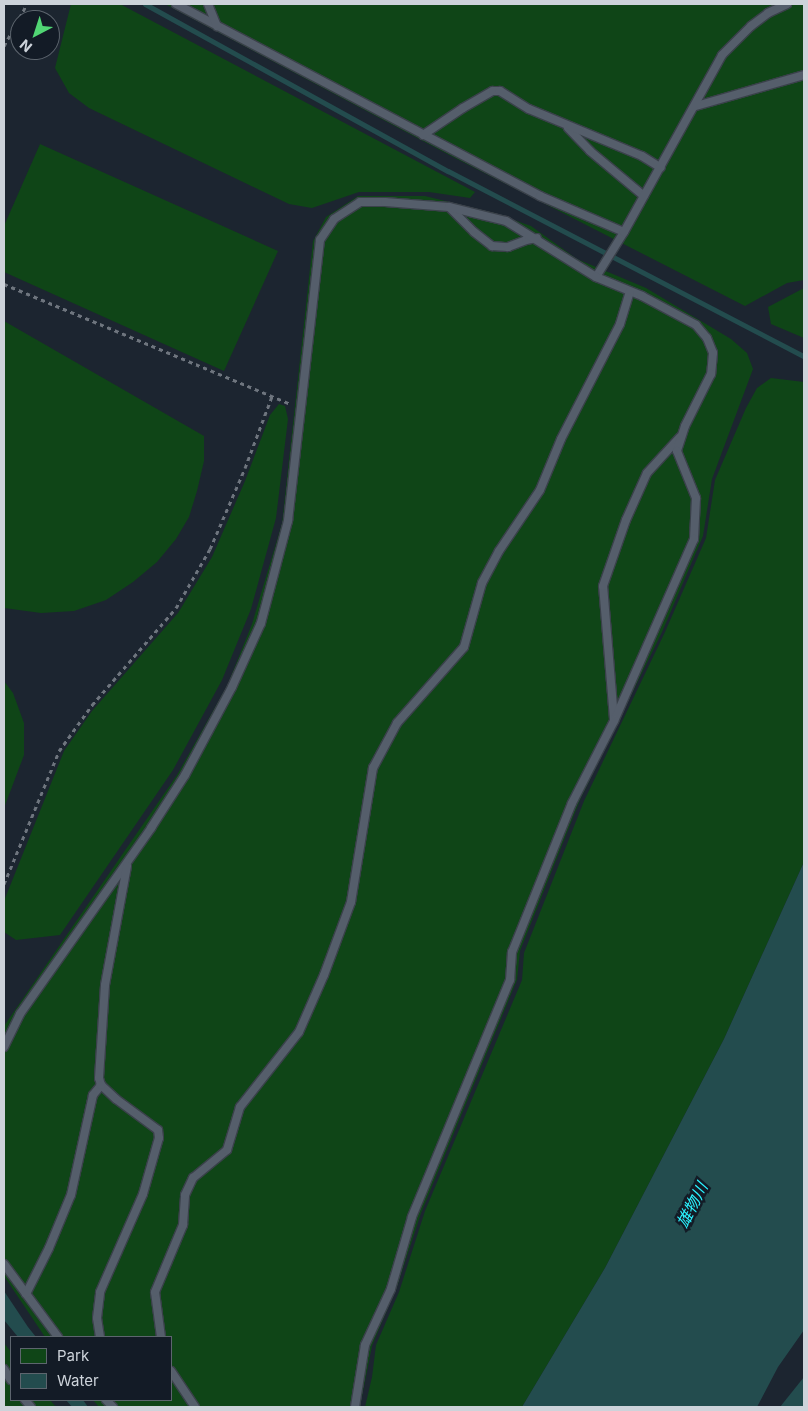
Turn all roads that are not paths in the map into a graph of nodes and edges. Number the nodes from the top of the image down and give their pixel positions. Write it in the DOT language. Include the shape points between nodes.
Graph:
graph roads {
  1 [pos="176,4"];
  2 [pos="208,4"];
  3 [pos="787,4"];
  4 [pos="217,26"];
  5 [pos="804,75"];
  6 [pos="696,106"];
  7 [pos="565,126"];
  8 [pos="423,134"];
  9 [pos="660,168"];
  10 [pos="644,196"];
  11 [pos="449,207"];
  12 [pos="624,232"];
  13 [pos="537,238"];
  14 [pos="596,275"];
  15 [pos="630,291"];
  16 [pos="682,436"];
  17 [pos="614,721"];
  18 [pos="128,862"];
  19 [pos="4,1047"];
  20 [pos="101,1085"];
  21 [pos="4,1264"];
  22 [pos="26,1294"];
  23 [pos="57,1336"];
  24 [pos="100,1336"];
  25 [pos="161,1336"];
  26 [pos="172,1372"];
  27 [pos="195,1407"];
  28 [pos="355,1407"];
  1 -- 4 [label="lane"];
  2 -- 4 [label="lane"];
  3 -- 6 [label="lane" via="751,26 722,56"];
  4 -- 8 [label="lane"];
  5 -- 6 [label="lane"];
  6 -- 9 [label="lane"];
  7 -- 8 [label="lane" via="500,91 492,91"];
  7 -- 9 [label="lane" via="642,156"];
  7 -- 10 [label="lane"];
  8 -- 12 [label="lane" via="540,196"];
  9 -- 10 [label="lane"];
  10 -- 12 [label="lane"];
  11 -- 13 [label="lane" via="506,221"];
  11 -- 13 [label="lane" via="492,246 508,247"];
  11 -- 18 [label="lane" via="360,202 334,219 320,240 288,521 261,623 232,687 184,775"];
  12 -- 14 [label="lane"];
  13 -- 14 [label="lane"];
  14 -- 15 [label="lane"];
  15 -- 16 [label="lane" via="696,325 707,338 713,353 711,374"];
  15 -- 25 [label="lane" via="620,324 565,430 540,490 499,551 482,583 464,647 397,724 373,768 351,902 299,1032 240,1107 227,1150 192,1178 185,1195 183,1225 155,1292"];
  16 -- 17 [label="lane" via="677,450 696,498 694,539"];
  16 -- 17 [label="lane" via="647,473 626,520 603,586"];
  17 -- 28 [label="lane" via="569,812 512,952 507,989 412,1218 391,1289 366,1345"];
  18 -- 19 [label="lane" via="20,1014"];
  18 -- 20 [label="lane" via="105,985"];
  20 -- 22 [label="lane" via="93,1096 70,1195"];
  20 -- 24 [label="lane" via="158,1130 159,1138 143,1194 100,1292 97,1318"];
  21 -- 22 [label="lane"];
  22 -- 23 [label="lane"];
  26 -- 27 [label="lane"];
}
